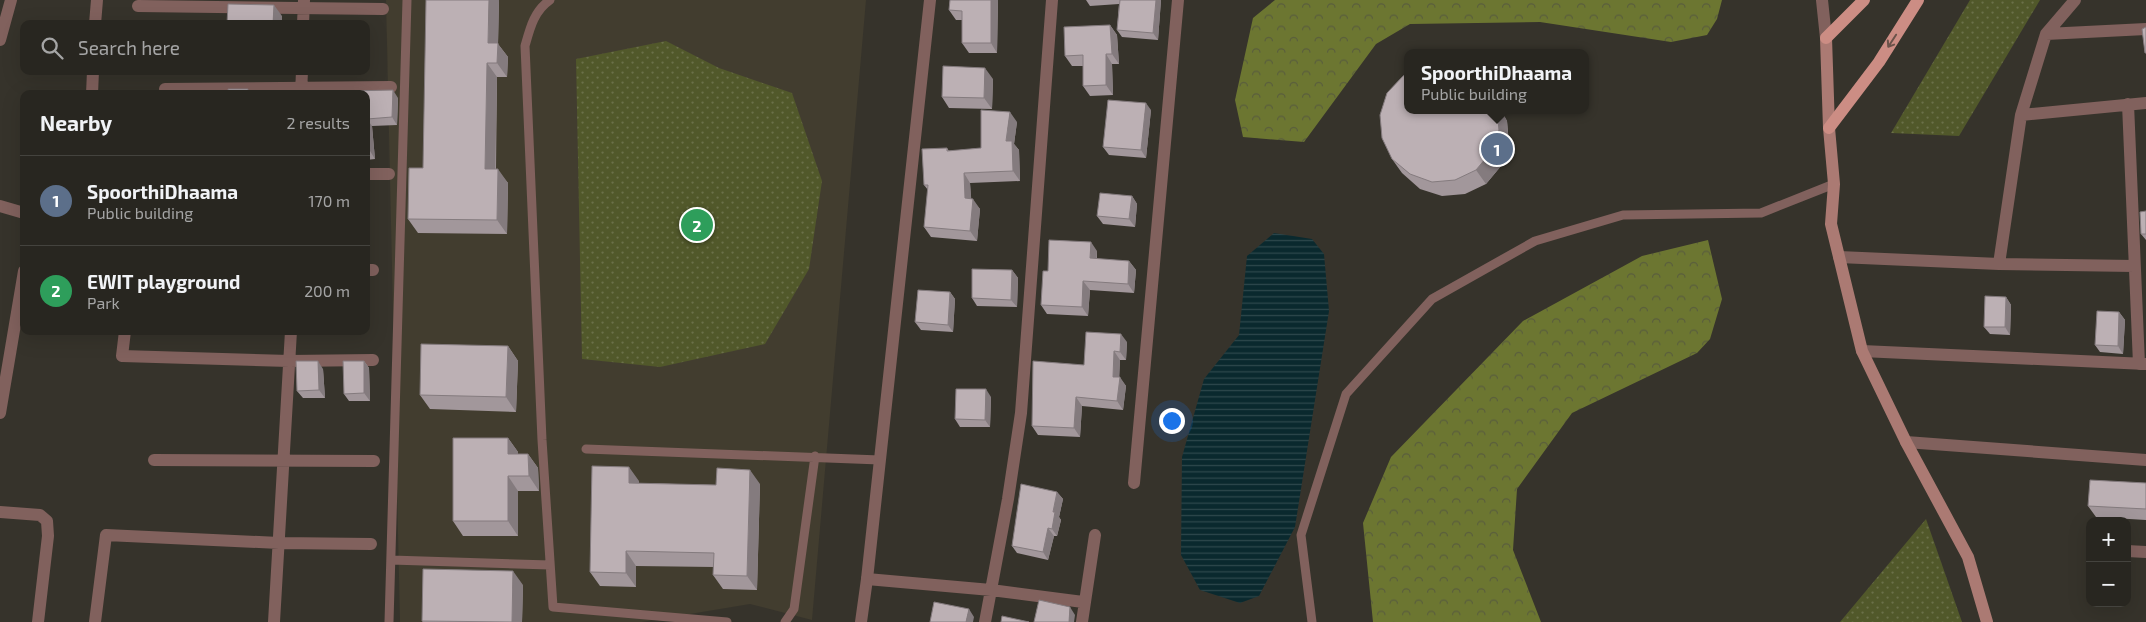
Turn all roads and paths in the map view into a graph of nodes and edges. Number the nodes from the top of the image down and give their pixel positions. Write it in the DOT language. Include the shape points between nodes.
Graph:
graph roads {
  1 [pos="12,0"];
  2 [pos="96,0"];
  3 [pos="407,0"];
  4 [pos="550,0"];
  5 [pos="930,0"];
  6 [pos="1052,0"];
  7 [pos="1178,0"];
  8 [pos="1822,0"];
  9 [pos="1864,0"];
  10 [pos="1918,0"];
  11 [pos="2075,0"];
  12 [pos="304,3"];
  13 [pos="138,6"];
  14 [pos="383,9"];
  15 [pos="95,20"];
  16 [pos="303,20"];
  17 [pos="2146,29"];
  18 [pos="2046,34"];
  19 [pos="1826,38"];
  20 [pos="0,40"];
  21 [pos="93,75"];
  22 [pos="302,75"];
  23 [pos="391,87"];
  24 [pos="165,89"];
  25 [pos="92,90"];
  26 [pos="233,90"];
  27 [pos="301,90"];
  28 [pos="324,90"];
  29 [pos="2146,103"];
  30 [pos="2128,104"];
  31 [pos="2021,115"];
  32 [pos="1829,128"];
  33 [pos="370,174"];
  34 [pos="389,174"];
  35 [pos="1834,184"];
  36 [pos="0,206"];
  37 [pos="20,212"];
  38 [pos="1839,257"];
  39 [pos="1999,264"];
  40 [pos="2134,266"];
  41 [pos="20,295"];
  42 [pos="125,335"];
  43 [pos="291,335"];
  44 [pos="1862,351"];
  45 [pos="372,360"];
  46 [pos="289,361"];
  47 [pos="2143,364"];
  48 [pos="0,413"];
  49 [pos="1906,442"];
  50 [pos="586,449"];
  51 [pos="815,456"];
  52 [pos="154,460"];
  53 [pos="284,460"];
  54 [pos="880,460"];
  55 [pos="2146,460"];
  56 [pos="374,461"];
  57 [pos="1134,482"];
  58 [pos="0,512"];
  59 [pos="1095,535"];
  60 [pos="279,543"];
  61 [pos="371,544"];
  62 [pos="2131,551"];
  63 [pos="2146,552"];
  64 [pos="391,560"];
  65 [pos="550,565"];
  66 [pos="867,579"];
  67 [pos="991,590"];
  68 [pos="1083,602"];
  69 [pos="38,622"];
  70 [pos="95,622"];
  71 [pos="274,622"];
  72 [pos="389,622"];
  73 [pos="727,622"];
  74 [pos="785,622"];
  75 [pos="861,622"];
  76 [pos="985,622"];
  77 [pos="1082,622"];
  78 [pos="1312,622"];
  79 [pos="1987,622"];
  1 -- 20 [label="street"];
  2 -- 15 [label="street"];
  3 -- 64 [label="lane"];
  4 -- 65 [label="lane" via="532,21 524,46"];
  5 -- 54 [label="street"];
  6 -- 67 [label="street" via="1021,413"];
  7 -- 57 [label="street"];
  8 -- 19 [label="street"];
  9 -- 19 [label="main road"];
  10 -- 32 [label="main road, one-way" via="1879,62"];
  11 -- 18 [label="street"];
  12 -- 13 [label="street"];
  12 -- 14 [label="street"];
  12 -- 16 [label="street"];
  17 -- 18 [label="street"];
  18 -- 31 [label="street"];
  19 -- 32 [label="main road"];
  21 -- 25 [label="street"];
  22 -- 27 [label="street"];
  23 -- 28 [label="street"];
  24 -- 26 [label="street"];
  29 -- 30 [label="street"];
  30 -- 31 [label="street"];
  30 -- 40 [label="street"];
  31 -- 39 [label="street"];
  32 -- 35 [label="main road"];
  33 -- 34 [label="street"];
  35 -- 38 [label="main road" via="1831,224"];
  35 -- 78 [label="lane" via="1761,213 1623,215 1535,241 1432,299 1346,394 1301,535"];
  36 -- 37 [label="street"];
  38 -- 39 [label="street"];
  38 -- 44 [label="main road"];
  39 -- 40 [label="street"];
  40 -- 47 [label="street"];
  41 -- 48 [label="street"];
  42 -- 46 [label="street" via="122,356"];
  43 -- 46 [label="street"];
  44 -- 47 [label="street"];
  44 -- 49 [label="main road"];
  45 -- 46 [label="street"];
  46 -- 53 [label="street"];
  49 -- 55 [label="street"];
  49 -- 79 [label="main road" via="1968,557"];
  50 -- 51 [label="lane"];
  51 -- 54 [label="lane"];
  51 -- 74 [label="lane" via="794,609"];
  52 -- 53 [label="street"];
  53 -- 56 [label="street"];
  53 -- 60 [label="street"];
  54 -- 66 [label="street"];
  58 -- 69 [label="street" via="40,515 46,521 48,536"];
  59 -- 68 [label="street"];
  60 -- 61 [label="street"];
  60 -- 70 [label="street" via="106,535"];
  60 -- 71 [label="street"];
  62 -- 63 [label="street"];
  64 -- 65 [label="lane"];
  64 -- 72 [label="lane"];
  65 -- 73 [label="lane" via="553,607"];
  66 -- 67 [label="street"];
  66 -- 75 [label="street"];
  67 -- 68 [label="street"];
  67 -- 76 [label="street"];
  68 -- 77 [label="street"];
}
